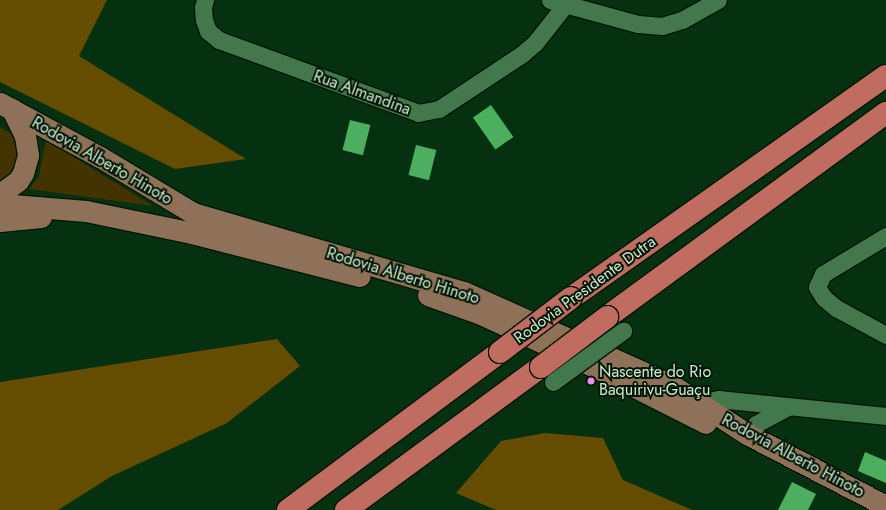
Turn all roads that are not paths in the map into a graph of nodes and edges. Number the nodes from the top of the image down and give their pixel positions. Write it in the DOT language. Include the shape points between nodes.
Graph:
graph roads {
  1 [pos="206,0"];
  2 [pos="718,0"];
  3 [pos="558,3"];
  4 [pos="886,76"];
  5 [pos="6,106"];
  6 [pos="886,113"];
  7 [pos="0,194"];
  8 [pos="0,204"];
  9 [pos="86,211"];
  10 [pos="0,221"];
  11 [pos="886,236"];
  12 [pos="886,335"];
  13 [pos="690,406"];
  14 [pos="788,407"];
  15 [pos="886,416"];
  16 [pos="747,434"];
  17 [pos="421,454"];
  18 [pos="886,506"];
  19 [pos="288,510"];
  20 [pos="346,510"];
  21 [pos="373,510"];
  22 [pos="871,510"];
  1 -- 3 [label="street, Rua Almandina" via="203,7 204,20 208,31 219,40 418,113 439,109 522,54 535,43"];
  2 -- 3 [label="street" via="682,20 662,26 638,24"];
  4 -- 19 [label="highway, Rodovia Presidente Dutra, bridge" via="571,298"];
  5 -- 7 [label="main road" via="25,136 28,155 18,181"];
  5 -- 13 [label="main road, Rodovia Alberto Hinoto" via="100,157 193,213 464,292 670,384"];
  6 -- 17 [label="highway, bridge" via="547,375"];
  8 -- 9 [label="main road, Rodovia Alberto Hinoto"];
  9 -- 10 [label="main road"];
  9 -- 13 [label="main road, Rodovia Alberto Hinoto" via="192,233 415,290 481,314"];
  11 -- 12 [label="street" via="823,274 817,287 824,298 836,308"];
  13 -- 14 [label="street" via="718,399"];
  13 -- 16 [label="main road, Rodovia Alberto Hinoto"];
  13 -- 22 [label="main road, Rodovia Alberto Hinoto"];
  14 -- 15 [label="street"];
  14 -- 16 [label="street" via="756,424"];
  16 -- 18 [label="main road, Rodovia Alberto Hinoto"];
  17 -- 20 [label="highway"];
  17 -- 21 [label="highway"];
}
